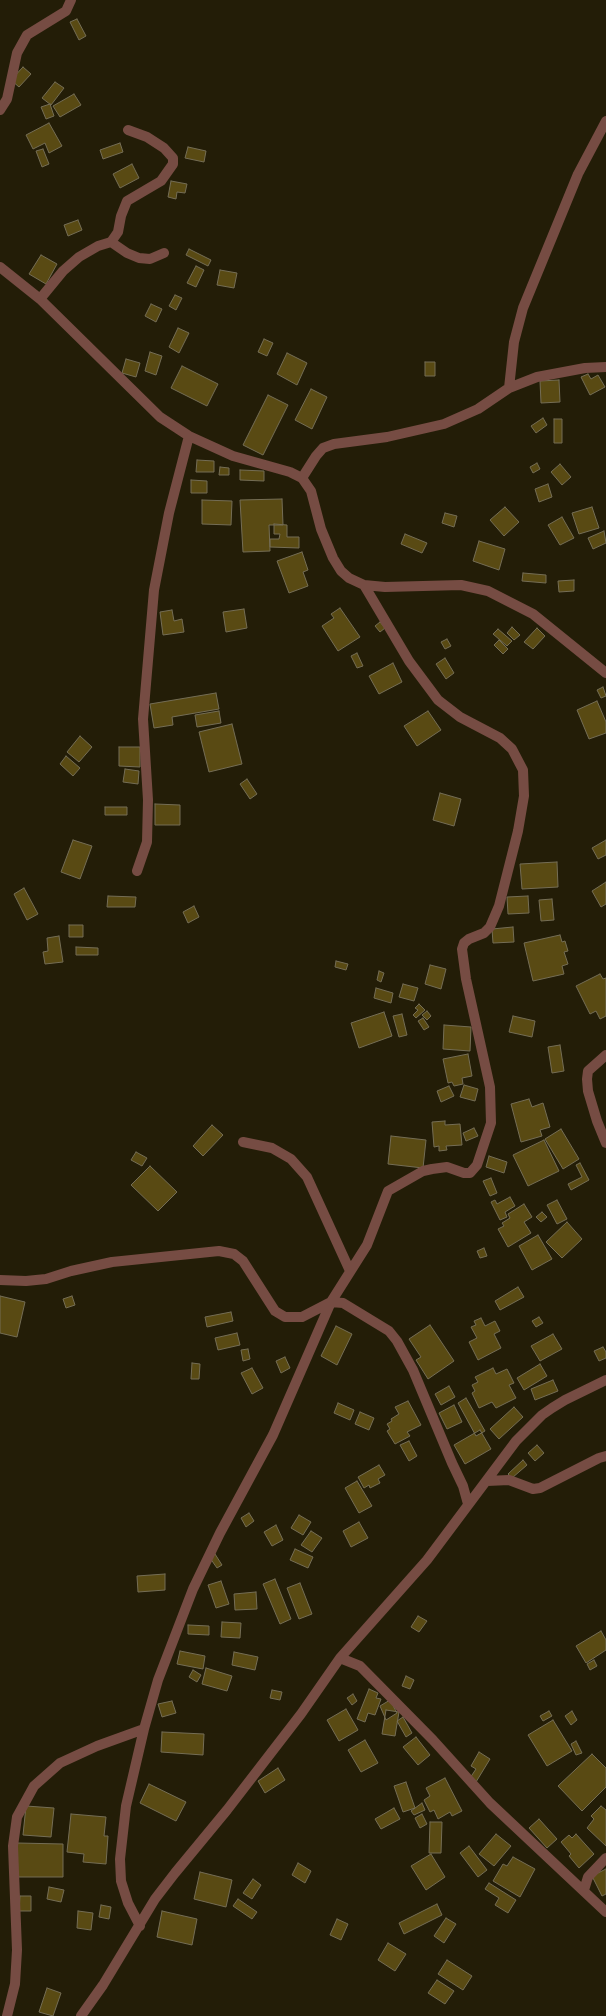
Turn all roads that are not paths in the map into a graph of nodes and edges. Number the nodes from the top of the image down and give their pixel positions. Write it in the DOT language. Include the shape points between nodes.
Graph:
graph roads {
  1 [pos="71,0"];
  2 [pos="0,110"];
  3 [pos="606,121"];
  4 [pos="128,130"];
  5 [pos="111,242"];
  6 [pos="164,253"];
  7 [pos="0,267"];
  8 [pos="40,299"];
  9 [pos="606,367"];
  10 [pos="509,388"];
  11 [pos="189,436"];
  12 [pos="302,478"];
  13 [pos="364,585"];
  14 [pos="606,674"];
  15 [pos="137,871"];
  16 [pos="606,1055"];
  17 [pos="243,1142"];
  18 [pos="606,1143"];
  19 [pos="350,1271"];
  20 [pos="0,1280"];
  21 [pos="332,1302"];
  22 [pos="606,1380"];
  23 [pos="606,1456"];
  24 [pos="487,1481"];
  25 [pos="468,1504"];
  26 [pos="340,1658"];
  27 [pos="144,1729"];
  28 [pos="606,1858"];
  29 [pos="584,1890"];
  30 [pos="606,1912"];
  31 [pos="140,1926"];
  32 [pos="7,2016"];
  33 [pos="81,2016"];
  1 -- 2 [label="street" via="66,11 27,35 17,54 7,99"];
  3 -- 10 [label="street" via="578,174 523,308 514,342"];
  4 -- 5 [label="street" via="147,137 164,148 173,158 174,164 161,181 127,201 118,232"];
  5 -- 6 [label="street" via="139,258 150,259"];
  5 -- 8 [label="street" via="98,246 80,257 63,271"];
  7 -- 8 [label="street"];
  8 -- 11 [label="street" via="160,417"];
  9 -- 10 [label="street" via="584,368 537,377"];
  10 -- 12 [label="street" via="478,409 444,424 329,446 316,456"];
  11 -- 12 [label="street" via="233,456 290,472"];
  11 -- 15 [label="street" via="169,513 154,590 143,719 148,800 147,842"];
  12 -- 13 [label="street" via="311,491 321,529 337,564 349,578"];
  13 -- 14 [label="street" via="461,585 488,591 533,614"];
  13 -- 19 [label="street" via="410,662 438,700 460,716 500,738 512,749 523,770 524,796 499,906 490,927 484,933 469,939 462,949 492,1102 490,1129 477,1165 470,1173 447,1167 423,1171 388,1190 367,1245"];
  16 -- 18 [label="street" via="588,1071 587,1079 594,1114"];
  17 -- 19 [label="street" via="272,1148 291,1159 307,1177"];
  19 -- 21 [label="street"];
  20 -- 21 [label="street" via="46,1279 112,1262 219,1251 234,1254 243,1262 275,1311 285,1317 302,1317"];
  21 -- 25 [label="street" via="343,1303 356,1310 389,1331 397,1341 413,1370 463,1486"];
  21 -- 27 [label="street" via="273,1435 193,1589 158,1680"];
  22 -- 24 [label="street" via="565,1400 542,1415 516,1442"];
  23 -- 24 [label="street" via="540,1488 533,1489 509,1480"];
  24 -- 25 [label="street"];
  25 -- 26 [label="street" via="427,1560"];
  26 -- 29 [label="street" via="360,1666 433,1740 490,1803"];
  26 -- 31 [label="street" via="246,1786 171,1878"];
  27 -- 31 [label="street" via="126,1806 120,1859 121,1881 128,1903"];
  27 -- 32 [label="street" via="60,1763 34,1786 17,1817 13,1846 17,1950 15,1984"];
  28 -- 29 [label="street" via="588,1877"];
  29 -- 30 [label="street"];
  31 -- 33 [label="street"];
}
